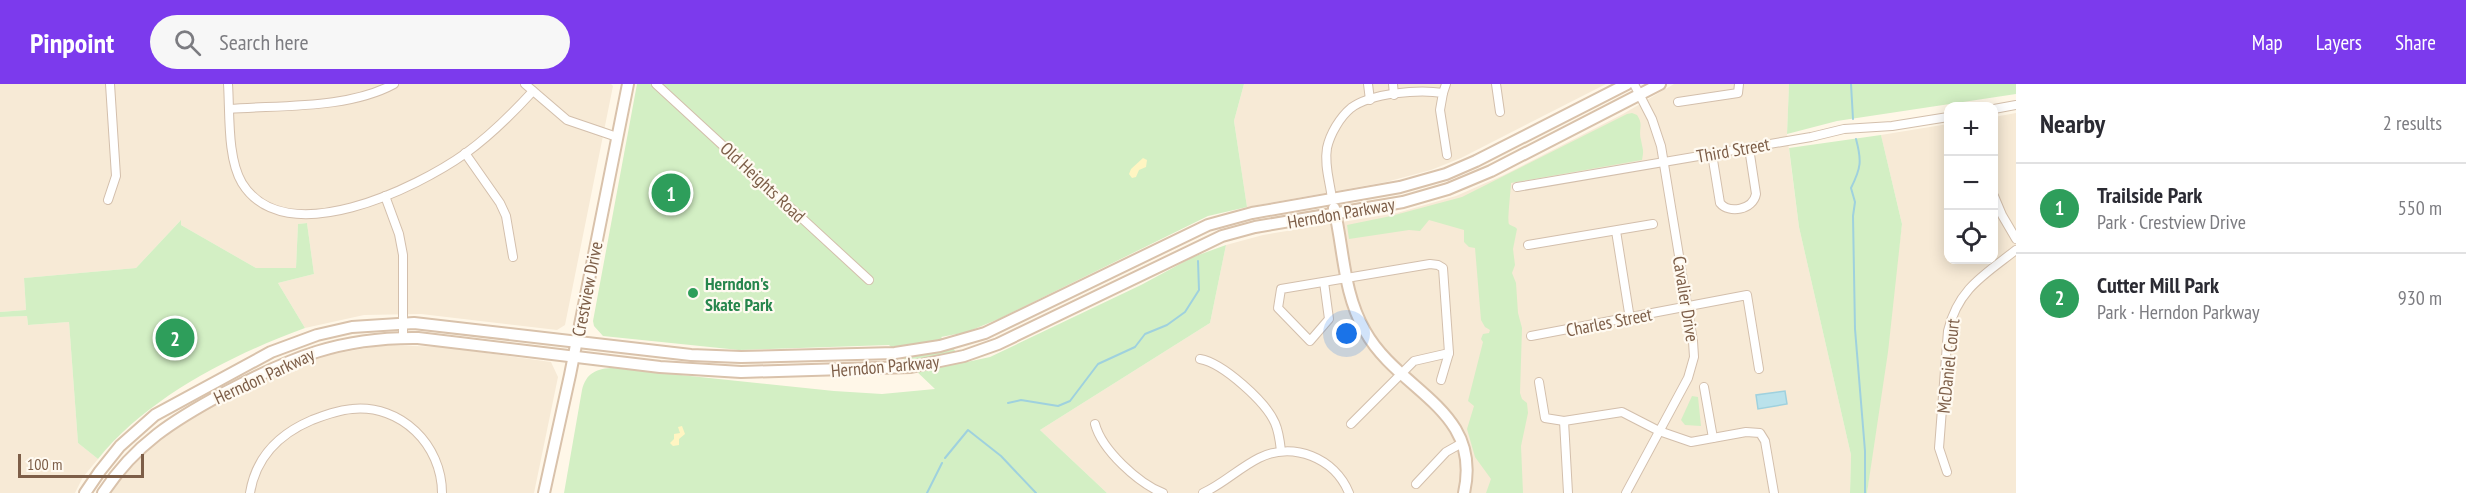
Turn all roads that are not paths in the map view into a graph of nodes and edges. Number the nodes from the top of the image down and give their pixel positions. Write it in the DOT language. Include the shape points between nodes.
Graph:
graph roads {
  1 [pos="110,84"];
  2 [pos="228,84"];
  3 [pos="394,84"];
  4 [pos="525,84"];
  5 [pos="628,84"];
  6 [pos="656,84"];
  7 [pos="1368,84"];
  8 [pos="1393,84"];
  9 [pos="1446,84"];
  10 [pos="1496,84"];
  11 [pos="1627,84"];
  12 [pos="1634,84"];
  13 [pos="1660,84"];
  14 [pos="1739,84"];
  15 [pos="533,92"];
  16 [pos="1443,93"];
  17 [pos="1394,95"];
  18 [pos="1640,95"];
  19 [pos="1370,100"];
  20 [pos="1678,102"];
  21 [pos="2016,105"];
  22 [pos="1998,108"];
  23 [pos="229,109"];
  24 [pos="1500,112"];
  25 [pos="1944,118"];
  26 [pos="617,137"];
  27 [pos="1749,148"];
  28 [pos="465,153"];
  29 [pos="1712,154"];
  30 [pos="1447,155"];
  31 [pos="1664,161"];
  32 [pos="1517,187"];
  33 [pos="385,196"];
  34 [pos="1332,199"];
  35 [pos="108,200"];
  36 [pos="1998,206"];
  37 [pos="1335,213"];
  38 [pos="1653,224"];
  39 [pos="1616,231"];
  40 [pos="2016,239"];
  41 [pos="1528,245"];
  42 [pos="2016,250"];
  43 [pos="513,257"];
  44 [pos="1345,278"];
  45 [pos="869,280"];
  46 [pos="1324,282"];
  47 [pos="1687,305"];
  48 [pos="1630,319"];
  49 [pos="404,322"];
  50 [pos="1530,336"];
  51 [pos="403,338"];
  52 [pos="576,341"];
  53 [pos="1449,353"];
  54 [pos="573,355"];
  55 [pos="1200,359"];
  56 [pos="1760,369"];
  57 [pos="1399,373"];
  58 [pos="1441,380"];
  59 [pos="1539,382"];
  60 [pos="1704,387"];
  61 [pos="1564,421"];
  62 [pos="1095,424"];
  63 [pos="1351,424"];
  64 [pos="1659,431"];
  65 [pos="1713,438"];
  66 [pos="1462,443"];
  67 [pos="1281,452"];
  68 [pos="1947,472"];
  69 [pos="1416,484"];
  70 [pos="1569,492"];
  71 [pos="86,493"];
  72 [pos="103,493"];
  73 [pos="250,493"];
  74 [pos="442,493"];
  75 [pos="544,493"];
  76 [pos="1163,493"];
  77 [pos="1203,493"];
  78 [pos="1349,493"];
  79 [pos="1464,493"];
  80 [pos="1626,493"];
  81 [pos="1774,493"];
  1 -- 35 [label="street" via="116,176"];
  2 -- 23 [label="street"];
  3 -- 23 [label="street" via="340,101"];
  4 -- 15 [label="street"];
  5 -- 26 [label="main road, Crestview Drive"];
  6 -- 45 [label="street, Old Heights Road"];
  7 -- 19 [label="street"];
  8 -- 17 [label="street"];
  9 -- 16 [label="street"];
  10 -- 24 [label="street"];
  11 -- 34 [label="main road, Herndon Parkway" via="1454,170 1400,187"];
  12 -- 18 [label="street, Cavalier Drive"];
  13 -- 18 [label="main road, Herndon Parkway"];
  14 -- 20 [label="street" via="1738,93"];
  15 -- 26 [label="street" via="567,120"];
  15 -- 28 [label="street"];
  16 -- 17 [label="street" via="1430,90"];
  16 -- 30 [label="street" via="1440,110"];
  17 -- 19 [label="street"];
  18 -- 31 [label="street, Cavalier Drive" via="1657,131"];
  18 -- 37 [label="main road, Herndon Parkway" via="1463,184 1403,202"];
  19 -- 34 [label="street" via="1351,108 1330,138 1326,162"];
  21 -- 22 [label="street"];
  23 -- 33 [label="street" via="237,172 249,192 267,207 299,215"];
  25 -- 27 [label="street, Third Street" via="1844,129"];
  26 -- 52 [label="main road, Crestview Drive"];
  27 -- 29 [label="street, Third Street"];
  27 -- 29 [label="street" via="1755,201 1730,210 1720,203"];
  28 -- 33 [label="street"];
  28 -- 43 [label="street" via="500,203"];
  29 -- 31 [label="street, Third Street"];
  31 -- 32 [label="street, Third Street"];
  31 -- 47 [label="street, Cavalier Drive"];
  33 -- 49 [label="street" via="403,255"];
  34 -- 37 [label="main road"];
  34 -- 52 [label="main road, Herndon Parkway" via="1208,225 985,333 940,346 895,353 741,357"];
  36 -- 40 [label="street"];
  37 -- 44 [label="main road"];
  37 -- 54 [label="main road, Herndon Parkway" via="1255,227 1207,242 998,344 943,361 881,369 741,372 660,367"];
  38 -- 39 [label="street"];
  39 -- 41 [label="street"];
  39 -- 48 [label="street"];
  42 -- 68 [label="street, McDaniel Court" via="1971,286 1951,317 1939,448"];
  44 -- 46 [label="street"];
  44 -- 53 [label="street" via="1430,264 1443,268"];
  44 -- 57 [label="main road" via="1366,333"];
  46 -- 46 [label="street" via="1329,319 1310,340 1278,308 1279,297 1281,289"];
  47 -- 48 [label="street, Charles Street"];
  47 -- 56 [label="street, Charles Street" via="1747,295"];
  47 -- 64 [label="street, Cavalier Drive" via="1693,341 1692,366"];
  48 -- 50 [label="street, Charles Street"];
  49 -- 51 [label="street"];
  49 -- 52 [label="main road, Herndon Parkway"];
  49 -- 71 [label="main road, Herndon Parkway" via="352,327 302,339 198,390 155,415 132,434 104,464"];
  51 -- 54 [label="main road, Herndon Parkway"];
  51 -- 72 [label="main road, Herndon Parkway" via="323,349 248,381 165,426 129,459"];
  52 -- 54 [label="main road, Crestview Drive"];
  53 -- 57 [label="street" via="1414,361"];
  53 -- 58 [label="street"];
  54 -- 75 [label="main road, Crestview Drive"];
  55 -- 67 [label="street" via="1223,369 1262,405 1275,423"];
  57 -- 63 [label="street"];
  57 -- 66 [label="main road" via="1441,408 1457,428"];
  59 -- 61 [label="street" via="1545,418"];
  60 -- 65 [label="street"];
  61 -- 64 [label="street" via="1622,412"];
  61 -- 70 [label="street"];
  62 -- 76 [label="street" via="1107,448 1144,483"];
  64 -- 65 [label="street" via="1690,442"];
  64 -- 80 [label="street, Cavalier Drive"];
  65 -- 81 [label="street" via="1760,433 1765,441"];
  66 -- 69 [label="street" via="1446,452"];
  66 -- 79 [label="main road" via="1467,471"];
  67 -- 77 [label="street" via="1260,457"];
  67 -- 78 [label="street" via="1301,453 1322,461 1340,477"];
  73 -- 74 [label="street" via="258,464 285,433 353,408 390,414 412,428 431,450 441,476"];
}
